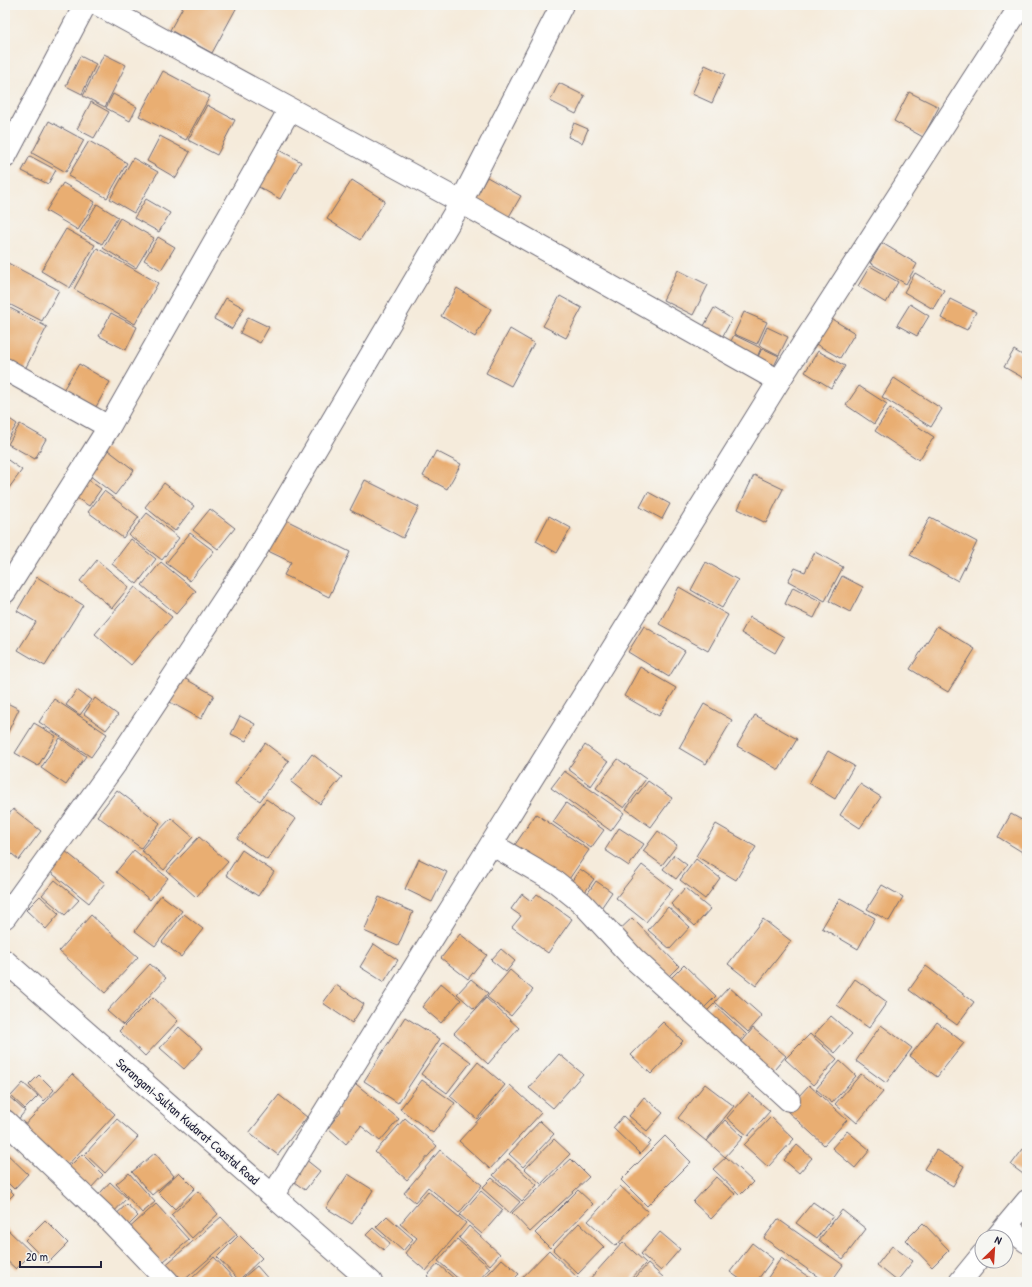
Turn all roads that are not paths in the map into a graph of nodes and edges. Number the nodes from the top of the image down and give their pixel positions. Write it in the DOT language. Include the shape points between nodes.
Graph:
graph roads {
  1 [pos="86,5"];
  2 [pos="99,5"];
  3 [pos="562,5"];
  4 [pos="1021,5"];
  5 [pos="290,109"];
  6 [pos="5,157"];
  7 [pos="461,202"];
  8 [pos="5,369"];
  9 [pos="780,381"];
  10 [pos="109,427"];
  11 [pos="5,592"];
  12 [pos="492,844"];
  13 [pos="5,918"];
  14 [pos="5,961"];
  15 [pos="789,1100"];
  16 [pos="5,1121"];
  17 [pos="273,1195"];
  18 [pos="1027,1201"];
  19 [pos="1004,1229"];
  20 [pos="1014,1236"];
  21 [pos="1027,1242"];
  22 [pos="974,1265"];
  23 [pos="168,1282"];
  24 [pos="371,1282"];
  25 [pos="960,1282"];
  1 -- 6 [label="street"];
  2 -- 5 [label="street"];
  3 -- 7 [label="street"];
  4 -- 9 [label="street"];
  5 -- 7 [label="street"];
  5 -- 10 [label="street"];
  7 -- 9 [label="street"];
  7 -- 13 [label="street" via="250,559 116,763"];
  8 -- 10 [label="street"];
  9 -- 12 [label="street"];
  10 -- 11 [label="street"];
  12 -- 15 [label="street" via="556,882 582,903 634,959"];
  12 -- 17 [label="street"];
  14 -- 17 [label="street, Sarangani-Sultan Kudarat Coastal Road"];
  16 -- 23 [label="street" via="106,1217"];
  17 -- 24 [label="street, Sarangani-Sultan Kudarat Coastal Road"];
  18 -- 19 [label="street"];
  20 -- 21 [label="street"];
  22 -- 25 [label="street"];
}
